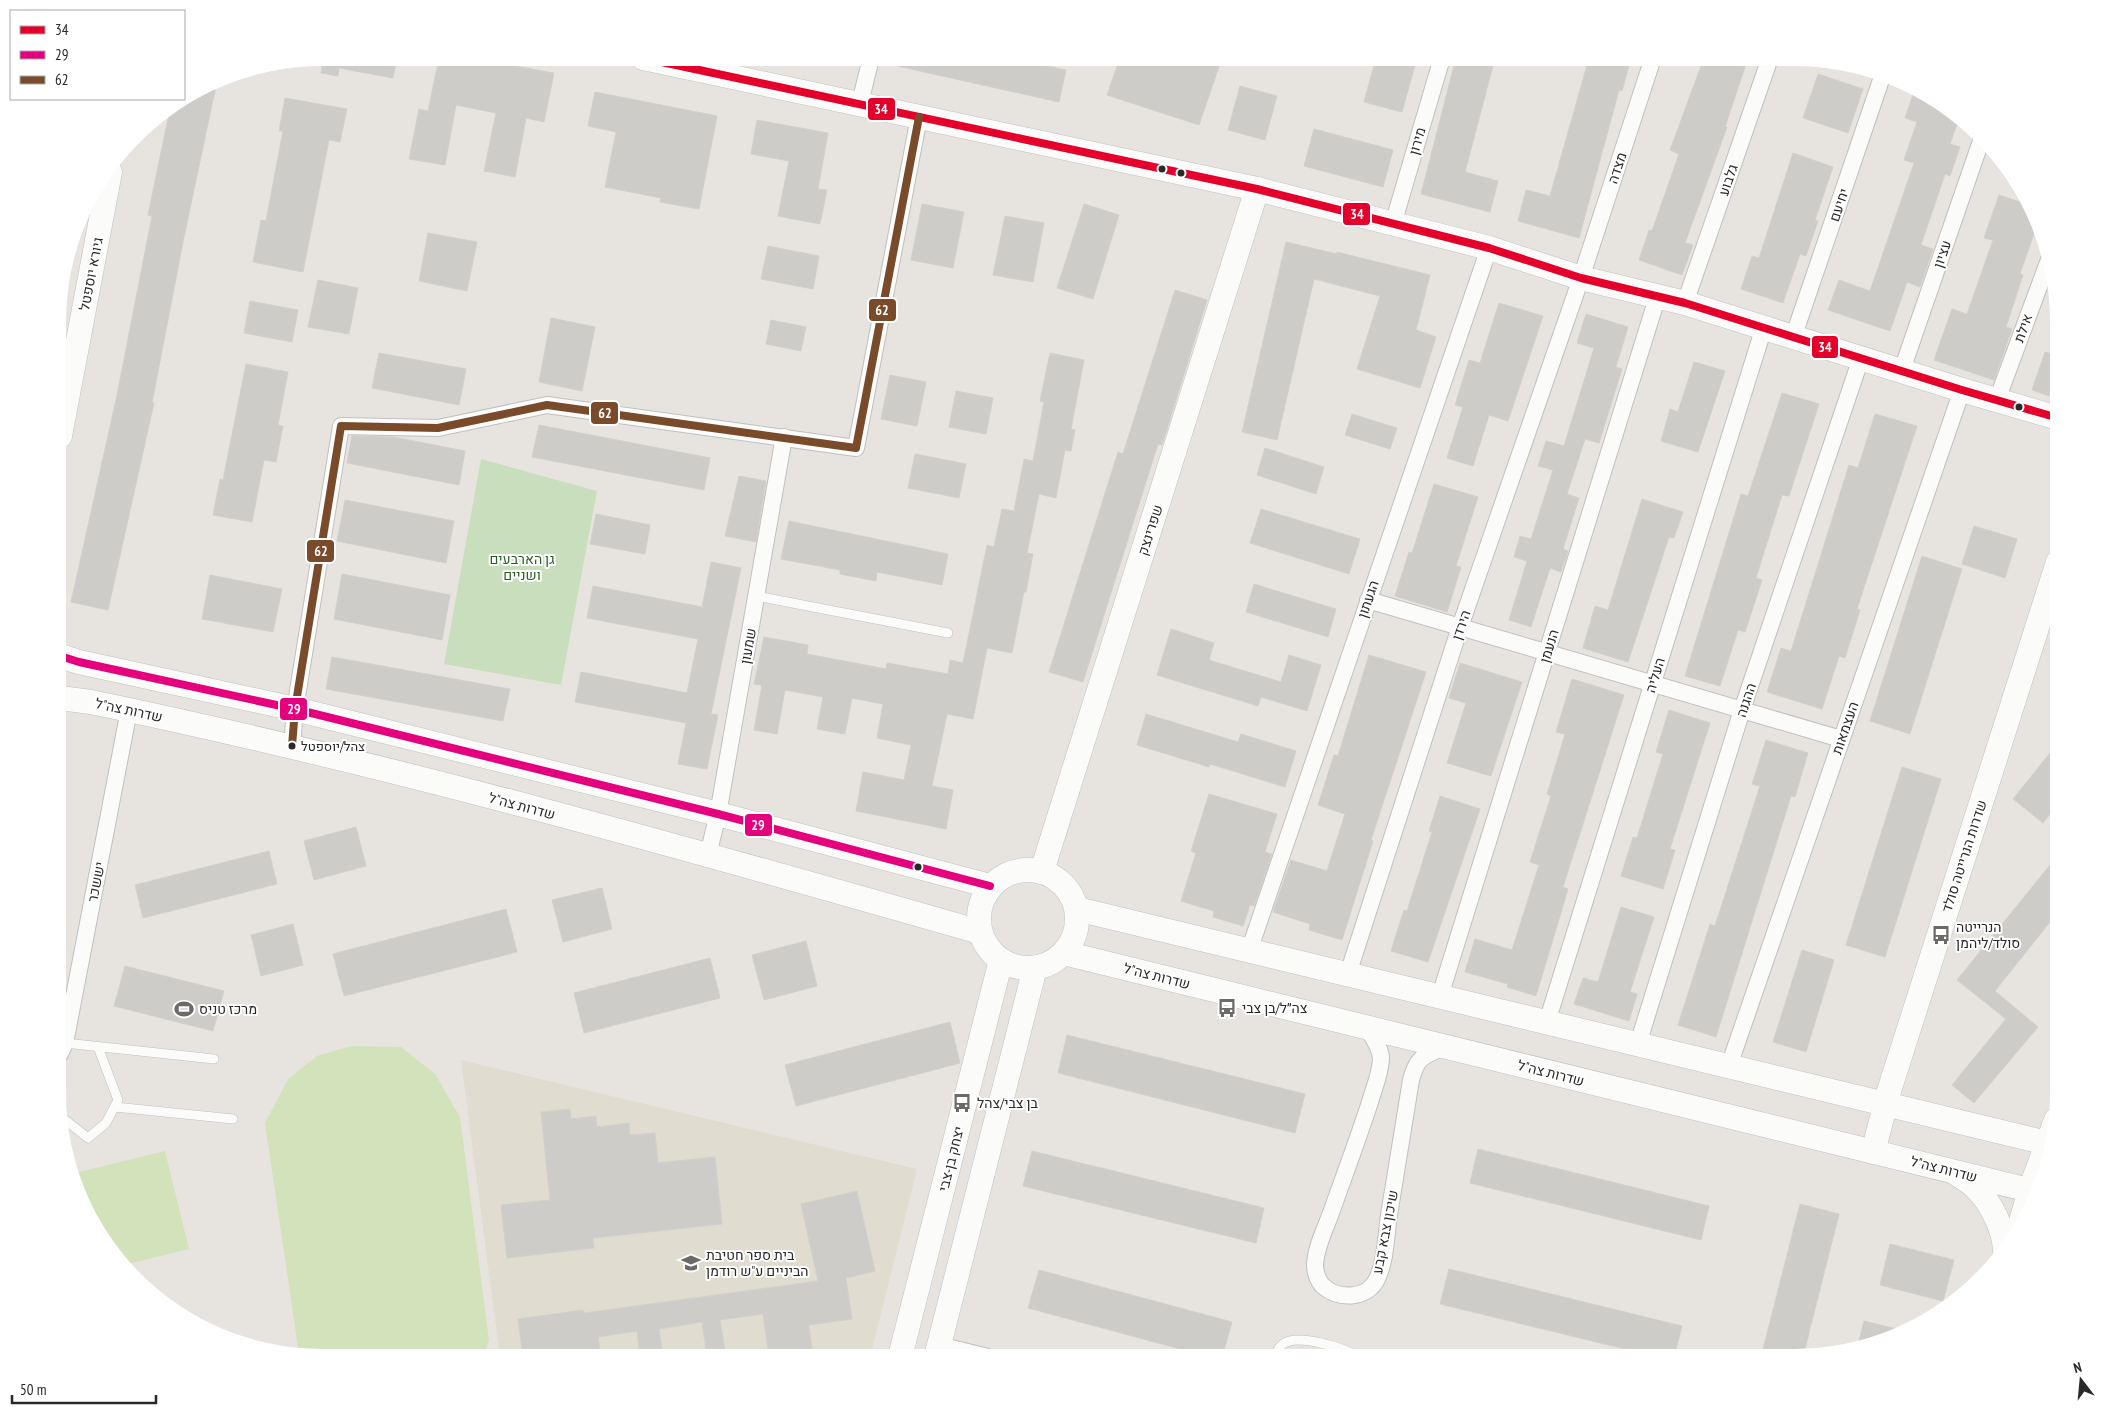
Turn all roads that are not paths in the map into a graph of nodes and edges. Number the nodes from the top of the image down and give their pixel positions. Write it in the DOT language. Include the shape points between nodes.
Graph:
graph roads {
  1 [pos="682,66"];
  2 [pos="869,66"];
  3 [pos="1440,66"];
  4 [pos="1650,66"];
  5 [pos="1767,66"];
  6 [pos="1881,82"];
  7 [pos="860,103"];
  8 [pos="919,117"];
  9 [pos="1979,146"];
  10 [pos="1257,189"];
  11 [pos="100,197"];
  12 [pos="1393,224"];
  13 [pos="1489,248"];
  14 [pos="2045,271"];
  15 [pos="1581,278"];
  16 [pos="1658,295"];
  17 [pos="1685,303"];
  18 [pos="1764,327"];
  19 [pos="1794,335"];
  20 [pos="1861,358"];
  21 [pos="1902,370"];
  22 [pos="1962,390"];
  23 [pos="66,393"];
  24 [pos="1997,400"];
  25 [pos="2050,416"];
  26 [pos="784,437"];
  27 [pos="2050,587"];
  28 [pos="756,596"];
  29 [pos="1368,600"];
  30 [pos="1460,627"];
  31 [pos="948,633"];
  32 [pos="1547,653"];
  33 [pos="66,658"];
  34 [pos="1652,684"];
  35 [pos="66,699"];
  36 [pos="295,709"];
  37 [pos="129,710"];
  38 [pos="1742,710"];
  39 [pos="1841,739"];
  40 [pos="292,746"];
  41 [pos="718,814"];
  42 [pos="708,854"];
  43 [pos="1042,871"];
  44 [pos="990,886"];
  45 [pos="1077,909"];
  46 [pos="980,932"];
  47 [pos="1249,951"];
  48 [pos="1064,953"];
  49 [pos="1001,960"];
  50 [pos="1035,968"];
  51 [pos="1348,974"];
  52 [pos="1440,996"];
  53 [pos="1547,1022"];
  54 [pos="1366,1027"];
  55 [pos="66,1029"];
  56 [pos="1638,1044"];
  57 [pos="1444,1046"];
  58 [pos="98,1047"];
  59 [pos="66,1049"];
  60 [pos="214,1059"];
  61 [pos="1729,1066"];
  62 [pos="1885,1104"];
  63 [pos="115,1107"];
  64 [pos="233,1119"];
  65 [pos="68,1122"];
  66 [pos="2045,1142"];
  67 [pos="1873,1152"];
  68 [pos="1954,1172"];
  69 [pos="2030,1190"];
  70 [pos="2003,1240"];
  71 [pos="902,1349"];
  72 [pos="938,1349"];
  73 [pos="1278,1349"];
  74 [pos="1343,1349"];
  1 -- 7 [label="street"];
  2 -- 7 [label="street"];
  3 -- 12 [label="street, מירון"];
  4 -- 15 [label="street, מצדה"];
  5 -- 17 [label="street, גלבוע"];
  6 -- 19 [label="street, יחיעם"];
  7 -- 8 [label="street"];
  8 -- 10 [label="street"];
  8 -- 26 [label="street" via="856,448"];
  9 -- 21 [label="street, עציון"];
  10 -- 12 [label="street"];
  10 -- 43 [label="street, שפרינצק"];
  11 -- 23 [label="street, גיורא יוספטל"];
  12 -- 13 [label="street"];
  13 -- 15 [label="street"];
  13 -- 29 [label="street, הגעתון"];
  14 -- 24 [label="street, אילת"];
  15 -- 16 [label="street"];
  15 -- 30 [label="street, הירדן"];
  16 -- 17 [label="street"];
  16 -- 32 [label="street, הנעמן"];
  17 -- 18 [label="street"];
  18 -- 19 [label="street"];
  18 -- 34 [label="street, העליה"];
  19 -- 20 [label="street"];
  20 -- 21 [label="street"];
  20 -- 38 [label="street, ההגנה"];
  21 -- 22 [label="street"];
  22 -- 24 [label="street"];
  22 -- 39 [label="street, העצמאות"];
  24 -- 25 [label="street"];
  26 -- 28 [label="street, שמעון"];
  26 -- 36 [label="street" via="547,405 438,428 341,426"];
  27 -- 62 [label="street, שדרות הנרייטה סולד"];
  28 -- 31 [label="lane"];
  28 -- 41 [label="street, שמעון"];
  29 -- 30 [label="street"];
  29 -- 47 [label="street, הגעתון"];
  30 -- 32 [label="street"];
  30 -- 51 [label="street, הירדן"];
  32 -- 34 [label="street"];
  32 -- 52 [label="street, הנעמן"];
  33 -- 36 [label="street"];
  34 -- 38 [label="street"];
  34 -- 53 [label="street, העליה"];
  35 -- 37 [label="street, שדרות צה\"ל"];
  36 -- 40 [label="street"];
  36 -- 41 [label="street"];
  37 -- 40 [label="street, שדרות צה\"ל"];
  37 -- 55 [label="street, יששכר"];
  38 -- 39 [label="street"];
  38 -- 56 [label="street, ההגנה"];
  39 -- 61 [label="street, העצמאות"];
  40 -- 42 [label="street, שדרות צה\"ל"];
  41 -- 42 [label="street, שמעון"];
  41 -- 44 [label="street"];
  42 -- 46 [label="street, שדרות צה\"ל"];
  43 -- 44 [label="street" via="1014,871"];
  43 -- 45 [label="street" via="1065,885"];
  44 -- 46 [label="street" via="978,916"];
  45 -- 47 [label="street"];
  45 -- 48 [label="street" via="1078,925"];
  46 -- 49 [label="street" via="992,953"];
  47 -- 51 [label="street"];
  48 -- 50 [label="street" via="1056,960"];
  48 -- 54 [label="street, שדרות צה\"ל"];
  49 -- 50 [label="street" via="1017,967"];
  49 -- 71 [label="street, יצחק בן-צבי"];
  50 -- 72 [label="street"];
  51 -- 52 [label="street"];
  52 -- 53 [label="street"];
  53 -- 56 [label="street"];
  54 -- 57 [label="street, שדרות צה\"ל"];
  54 -- 57 [label="street, שיכון צבא קבע" via="1378,1047 1380,1069 1316,1264 1320,1283 1328,1291 1338,1294 1358,1294 1373,1286 1377,1278 1415,1066 1422,1057"];
  56 -- 61 [label="street"];
  57 -- 67 [label="street, שדרות צה\"ל"];
  58 -- 59 [label="lane"];
  58 -- 60 [label="lane"];
  58 -- 63 [label="lane" via="118,1100"];
  61 -- 62 [label="street"];
  62 -- 66 [label="street"];
  62 -- 67 [label="street, שדרות הנרייטה סולד"];
  63 -- 64 [label="lane"];
  63 -- 65 [label="lane" via="106,1123 88,1138"];
  67 -- 68 [label="street, שדרות צה\"ל"];
  68 -- 69 [label="street, שדרות צה\"ל"];
  68 -- 70 [label="street" via="1977,1188 1987,1201"];
  73 -- 74 [label="lane" via="1284,1342 1294,1340"];
}
